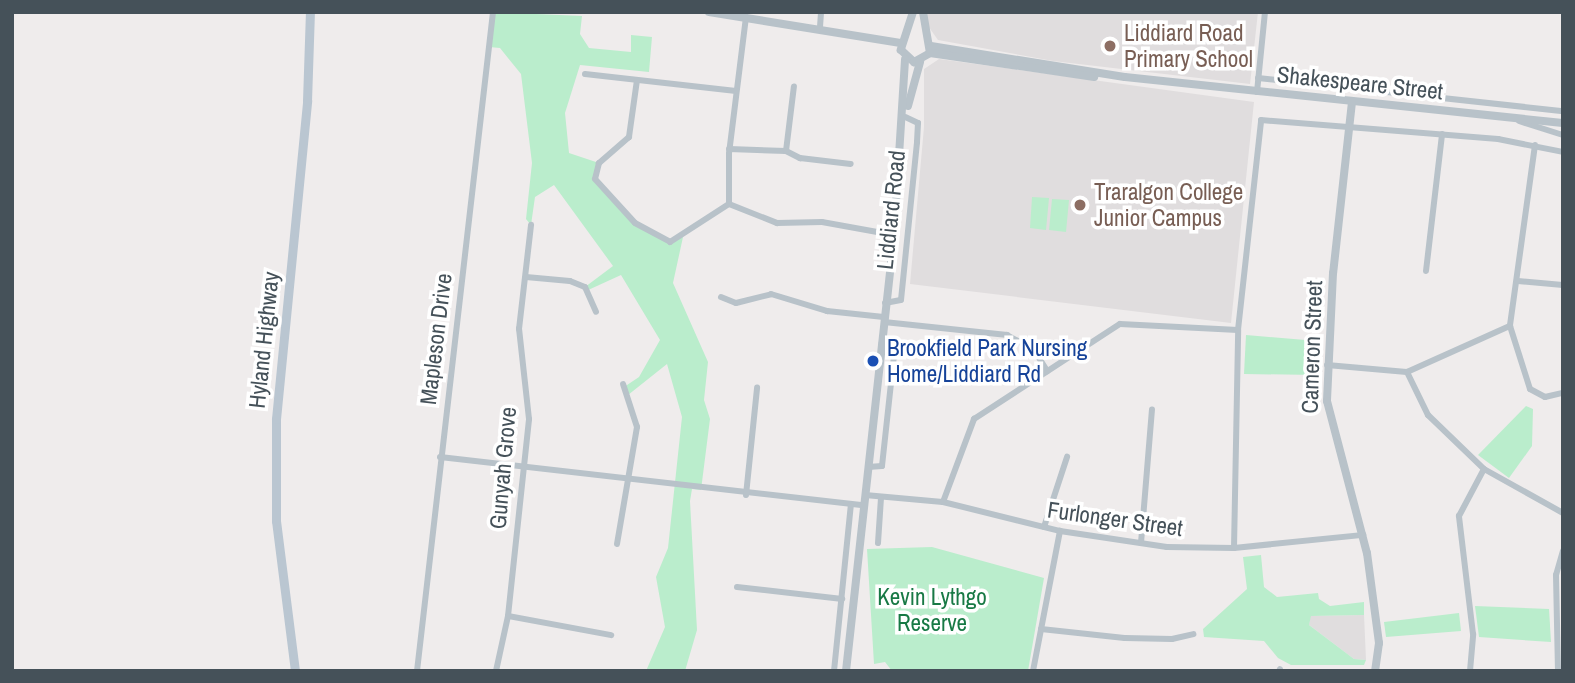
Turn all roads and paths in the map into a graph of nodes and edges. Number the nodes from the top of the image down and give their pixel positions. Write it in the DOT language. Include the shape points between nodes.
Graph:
graph roads {
  1 [pos="310,12"];
  2 [pos="493,12"];
  3 [pos="709,12"];
  4 [pos="821,12"];
  5 [pos="913,12"];
  6 [pos="923,12"];
  7 [pos="1265,12"];
  8 [pos="746,17"];
  9 [pos="820,27"];
  10 [pos="926,37"];
  11 [pos="904,39"];
  12 [pos="930,50"];
  13 [pos="905,59"];
  14 [pos="920,62"];
  15 [pos="585,74"];
  16 [pos="1258,78"];
  17 [pos="637,80"];
  18 [pos="794,86"];
  19 [pos="736,90"];
  20 [pos="1257,92"];
  21 [pos="1352,102"];
  22 [pos="1563,111"];
  23 [pos="905,117"];
  24 [pos="1507,118"];
  25 [pos="1563,123"];
  26 [pos="1350,124"];
  27 [pos="1442,134"];
  28 [pos="1563,135"];
  29 [pos="1535,145"];
  30 [pos="729,149"];
  31 [pos="786,151"];
  32 [pos="1563,152"];
  33 [pos="851,164"];
  34 [pos="729,204"];
  35 [pos="531,225"];
  36 [pos="894,235"];
  37 [pos="1426,271"];
  38 [pos="526,276"];
  39 [pos="1518,281"];
  40 [pos="1563,285"];
  41 [pos="721,297"];
  42 [pos="886,303"];
  43 [pos="596,312"];
  44 [pos="884,319"];
  45 [pos="1510,326"];
  46 [pos="1238,330"];
  47 [pos="882,343"];
  48 [pos="1327,365"];
  49 [pos="1047,371"];
  50 [pos="1407,372"];
  51 [pos="623,384"];
  52 [pos="757,388"];
  53 [pos="1563,393"];
  54 [pos="1152,409"];
  55 [pos="440,457"];
  56 [pos="1067,457"];
  57 [pos="868,467"];
  58 [pos="521,469"];
  59 [pos="1484,469"];
  60 [pos="630,481"];
  61 [pos="747,495"];
  62 [pos="865,495"];
  63 [pos="881,498"];
  64 [pos="943,502"];
  65 [pos="851,505"];
  66 [pos="863,505"];
  67 [pos="1563,513"];
  68 [pos="1044,527"];
  69 [pos="1060,530"];
  70 [pos="1363,535"];
  71 [pos="878,543"];
  72 [pos="1140,543"];
  73 [pos="617,544"];
  74 [pos="1234,548"];
  75 [pos="1563,551"];
  76 [pos="737,587"];
  77 [pos="842,599"];
  78 [pos="508,616"];
  79 [pos="1561,627"];
  80 [pos="1041,629"];
  81 [pos="1192,634"];
  82 [pos="611,635"];
  83 [pos="295,671"];
  84 [pos="417,671"];
  85 [pos="496,671"];
  86 [pos="834,671"];
  87 [pos="846,671"];
  88 [pos="1033,671"];
  89 [pos="1375,671"];
  90 [pos="1469,671"];
  91 [pos="1558,671"];
  1 -- 83 [label="main road, Hyland Highway" via="306,102 276,419 276,521"];
  2 -- 55 [label="street, Mapleson Drive"];
  3 -- 8 [label="street"];
  4 -- 9 [label="street"];
  5 -- 11 [label="street"];
  6 -- 10 [label="street"];
  7 -- 16 [label="street"];
  8 -- 9 [label="street"];
  8 -- 19 [label="street"];
  9 -- 11 [label="street"];
  10 -- 11 [label="street" via="917,33"];
  10 -- 12 [label="street"];
  11 -- 13 [label="street"];
  12 -- 14 [label="street"];
  12 -- 20 [label="street, Shakespeare Street" via="1046,73"];
  13 -- 14 [label="street"];
  13 -- 23 [label="street, Liddiard Road"];
  14 -- 23 [label="street, Liddiard Road"];
  15 -- 17 [label="street"];
  16 -- 20 [label="street"];
  16 -- 22 [label="street, Shakespeare Street"];
  17 -- 19 [label="street"];
  17 -- 34 [label="street" via="629,137 599,163 595,179 635,223 670,242"];
  18 -- 31 [label="street"];
  19 -- 30 [label="street"];
  20 -- 21 [label="street, Shakespeare Street"];
  21 -- 24 [label="street, Shakespeare Street"];
  21 -- 26 [label="street, Cameron Street"];
  23 -- 36 [label="street, Liddiard Road"];
  23 -- 42 [label="street, Liddiard Road" via="918,123 901,300"];
  24 -- 25 [label="street, Shakespeare Street"];
  24 -- 28 [label="street"];
  26 -- 27 [label="street"];
  26 -- 46 [label="street" via="1261,120"];
  26 -- 48 [label="street, Cameron Street"];
  27 -- 29 [label="street"];
  27 -- 37 [label="street"];
  29 -- 32 [label="street"];
  29 -- 39 [label="street"];
  30 -- 31 [label="street"];
  30 -- 34 [label="street"];
  31 -- 33 [label="street" via="800,158"];
  34 -- 36 [label="street" via="777,223 822,222"];
  35 -- 38 [label="street, Gunyah Grove"];
  36 -- 42 [label="street, Liddiard Road"];
  38 -- 43 [label="street" via="570,281 585,288"];
  38 -- 58 [label="street, Gunyah Grove" via="519,330 529,419"];
  39 -- 40 [label="street"];
  39 -- 45 [label="street"];
  41 -- 44 [label="street" via="736,303 771,294 827,311"];
  42 -- 44 [label="street, Liddiard Road"];
  44 -- 47 [label="street, Liddiard Road"];
  44 -- 49 [label="street" via="1007,335 1034,350"];
  45 -- 50 [label="street"];
  45 -- 53 [label="street" via="1530,389 1545,397"];
  46 -- 49 [label="street" via="1121,324"];
  46 -- 74 [label="street"];
  47 -- 57 [label="street, Liddiard Road"];
  47 -- 57 [label="street, Liddiard Road" via="895,347 882,466"];
  48 -- 50 [label="street"];
  48 -- 70 [label="street, Cameron Street" via="1329,423"];
  49 -- 64 [label="street" via="974,419"];
  50 -- 59 [label="street" via="1428,415"];
  51 -- 60 [label="street" via="637,427"];
  52 -- 61 [label="street"];
  54 -- 72 [label="street"];
  55 -- 58 [label="street"];
  55 -- 84 [label="street, Mapleson Drive"];
  56 -- 68 [label="street"];
  57 -- 62 [label="street, Liddiard Road"];
  58 -- 60 [label="street"];
  58 -- 78 [label="street, Gunyah Grove"];
  59 -- 67 [label="street"];
  59 -- 90 [label="street" via="1459,516 1473,634"];
  60 -- 61 [label="street"];
  60 -- 73 [label="street"];
  61 -- 65 [label="street"];
  62 -- 63 [label="street, Furlonger Street"];
  62 -- 66 [label="street, Liddiard Road"];
  63 -- 64 [label="street, Furlonger Street"];
  63 -- 71 [label="street"];
  64 -- 68 [label="street, Furlonger Street"];
  65 -- 66 [label="street"];
  65 -- 77 [label="street"];
  66 -- 87 [label="street, Liddiard Road"];
  68 -- 69 [label="street, Furlonger Street"];
  69 -- 72 [label="street, Furlonger Street"];
  69 -- 80 [label="street"];
  70 -- 74 [label="street, Furlonger Street"];
  70 -- 89 [label="street, Cameron Street" via="1379,643"];
  72 -- 74 [label="street, Furlonger Street"];
  75 -- 79 [label="street" via="1556,575"];
  76 -- 77 [label="street"];
  77 -- 86 [label="street"];
  78 -- 82 [label="street"];
  78 -- 85 [label="street, Gunyah Grove"];
  79 -- 91 [label="street"];
  80 -- 81 [label="street" via="1125,638 1172,639"];
  80 -- 88 [label="street"];
}
